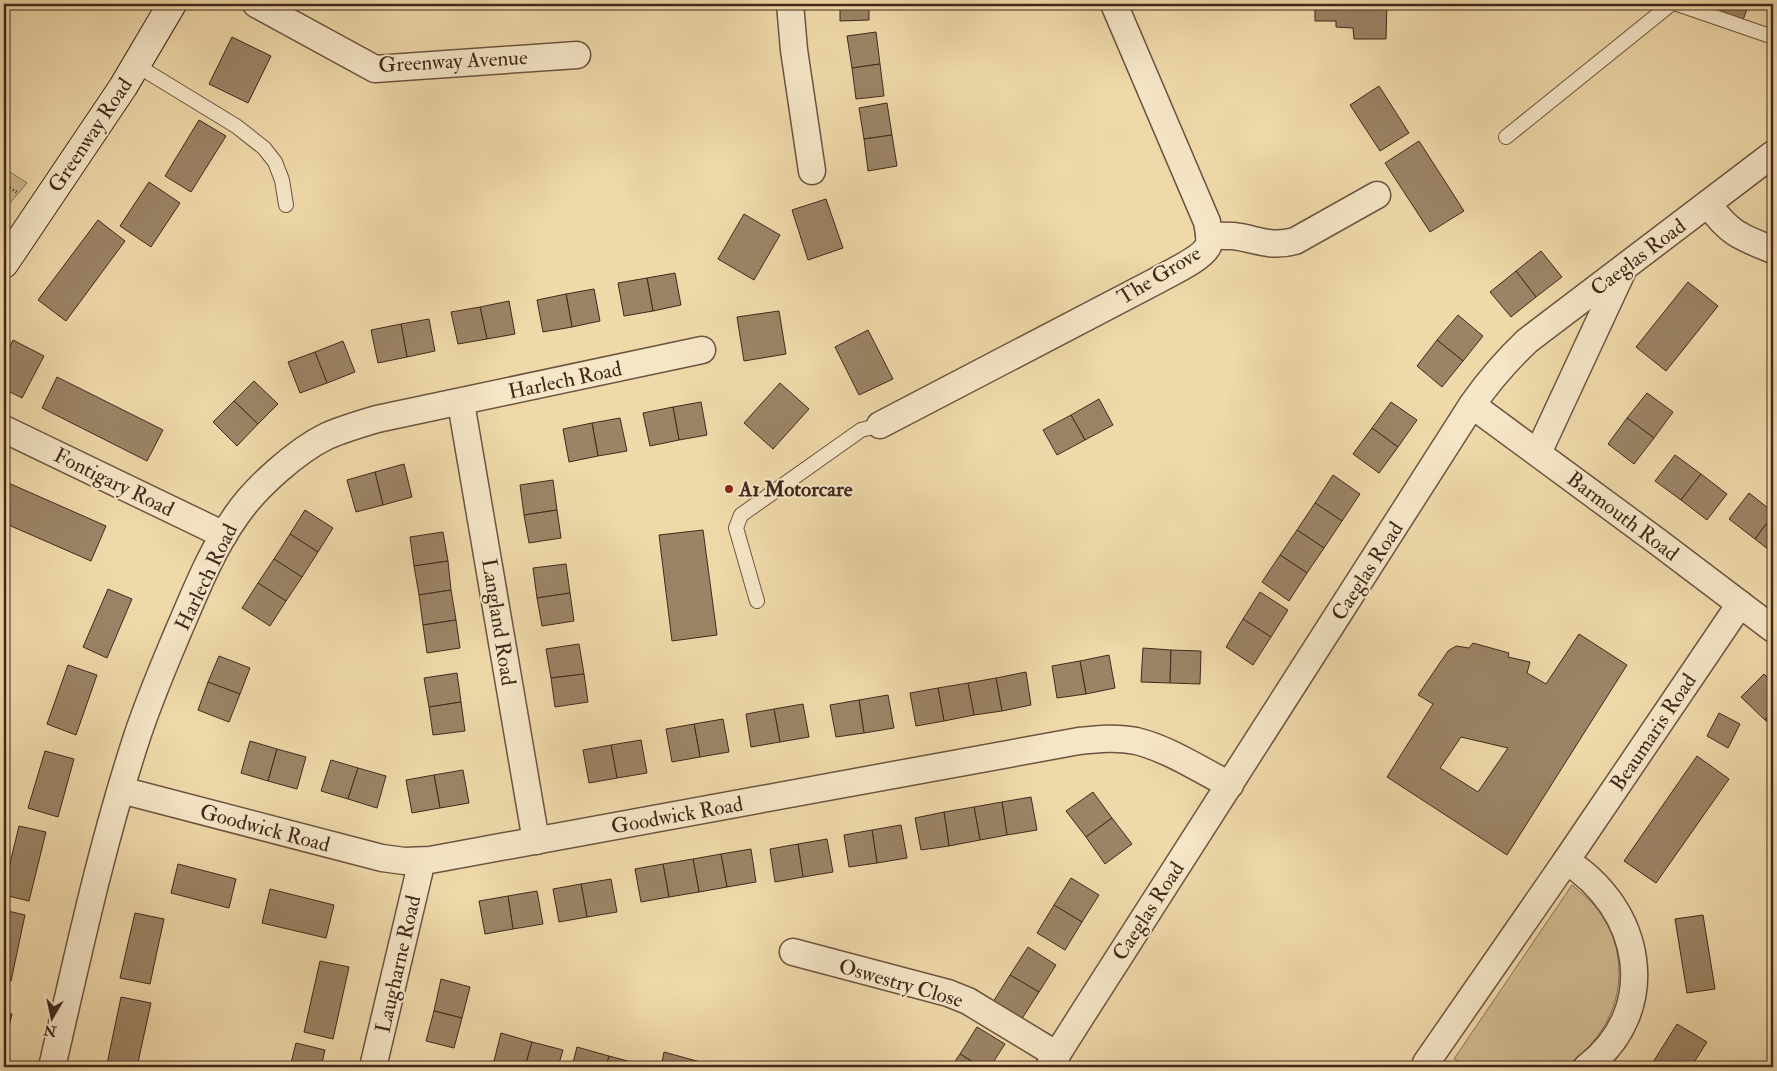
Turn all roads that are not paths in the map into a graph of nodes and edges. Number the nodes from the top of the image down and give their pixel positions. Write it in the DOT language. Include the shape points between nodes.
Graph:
graph roads {
  1 [pos="172,4"];
  2 [pos="256,4"];
  3 [pos="790,4"];
  4 [pos="1114,4"];
  5 [pos="1671,4"];
  6 [pos="1677,4"];
  7 [pos="1773,37"];
  8 [pos="577,55"];
  9 [pos="136,66"];
  10 [pos="1506,137"];
  11 [pos="1773,154"];
  12 [pos="812,171"];
  13 [pos="1377,195"];
  14 [pos="1708,204"];
  15 [pos="286,205"];
  16 [pos="1209,235"];
  17 [pos="1773,250"];
  18 [pos="4,264"];
  19 [pos="1624,268"];
  20 [pos="702,350"];
  21 [pos="461,402"];
  22 [pos="1472,405"];
  23 [pos="880,425"];
  24 [pos="4,429"];
  25 [pos="1538,453"];
  26 [pos="224,535"];
  27 [pos="757,601"];
  28 [pos="1740,604"];
  29 [pos="1773,629"];
  30 [pos="1230,785"];
  31 [pos="121,790"];
  32 [pos="536,841"];
  33 [pos="1566,860"];
  34 [pos="418,861"];
  35 [pos="793,952"];
  36 [pos="1053,1061"];
  37 [pos="1428,1066"];
  38 [pos="52,1067"];
  39 [pos="374,1067"];
  40 [pos="1587,1067"];
  1 -- 9 [label="street, Greenway Road"];
  2 -- 8 [label="street, Greenway Avenue" via="375,69"];
  3 -- 12 [label="street"];
  4 -- 16 [label="street, The Grove" via="1207,222"];
  5 -- 10 [label="lane"];
  6 -- 7 [label="lane"];
  9 -- 15 [label="lane" via="236,126 264,148 275,162 282,180"];
  9 -- 18 [label="street, Greenway Road"];
  11 -- 14 [label="street, Caeglas Road"];
  13 -- 16 [label="street" via="1295,242 1266,244 1234,236"];
  14 -- 17 [label="street" via="1730,230"];
  14 -- 19 [label="street, Caeglas Road"];
  16 -- 23 [label="street, The Grove" via="1208,246 1200,255 1156,281"];
  19 -- 22 [label="street, Caeglas Road" via="1527,341"];
  19 -- 25 [label="street"];
  20 -- 21 [label="street, Harlech Road"];
  21 -- 26 [label="street, Harlech Road" via="378,419 326,437 268,480 236,515"];
  21 -- 32 [label="street, Langland Road"];
  22 -- 25 [label="street, Barmouth Road"];
  22 -- 30 [label="street, Caeglas Road"];
  23 -- 27 [label="lane" via="861,430 741,514 736,528"];
  24 -- 26 [label="street, Fontigary Road"];
  25 -- 28 [label="street, Barmouth Road"];
  26 -- 31 [label="street, Harlech Road" via="187,610 150,699"];
  28 -- 29 [label="street, Barmouth Road"];
  28 -- 33 [label="street, Beaumaris Road"];
  30 -- 32 [label="street, Goodwick Road" via="1160,750 1136,741 1107,738"];
  30 -- 36 [label="street, Caeglas Road"];
  31 -- 34 [label="street, Goodwick Road" via="382,858"];
  31 -- 38 [label="street, Harlech Road"];
  32 -- 34 [label="street, Goodwick Road"];
  33 -- 37 [label="street, Beaumaris Road"];
  33 -- 40 [label="street" via="1593,880 1615,907 1634,960 1634,991 1628,1013 1617,1036"];
  34 -- 39 [label="street, Laugharne Road" via="419,874"];
  35 -- 36 [label="street, Oswestry Close" via="968,1000"];
}
